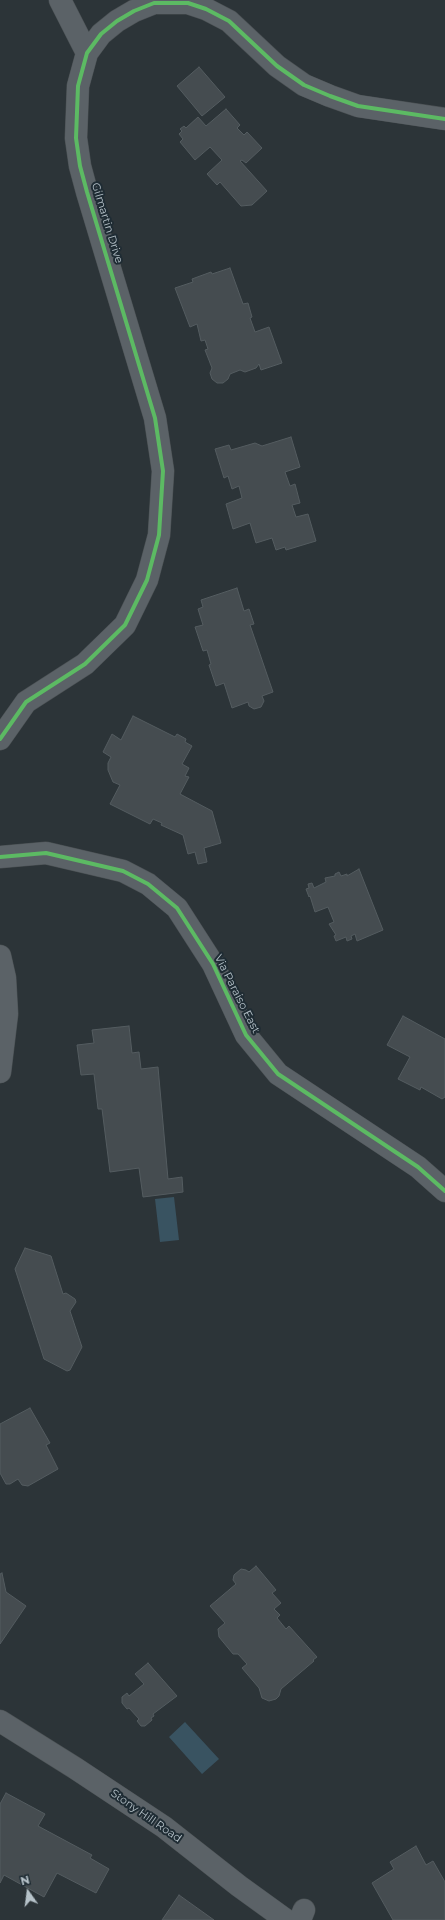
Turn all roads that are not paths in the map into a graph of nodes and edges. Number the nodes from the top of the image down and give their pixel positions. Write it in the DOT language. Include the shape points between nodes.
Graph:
graph roads {
  1 [pos="60,0"];
  2 [pos="87,54"];
  3 [pos="445,119"];
  4 [pos="0,739"];
  5 [pos="0,857"];
  6 [pos="0,956"];
  7 [pos="0,1072"];
  8 [pos="445,1191"];
  9 [pos="0,1721"];
  10 [pos="296,1917"];
  1 -- 2 [label="street"];
  2 -- 3 [label="street, Gilmartin Drive" via="101,34 134,11 154,3 188,3 206,9 229,22 277,66 304,85 358,106"];
  2 -- 4 [label="street, Gilmartin Drive" via="78,86 76,111 80,166 155,418 163,471 158,535 147,580 125,625 85,664 26,702"];
  5 -- 8 [label="street, Via Paraiso East" via="46,853 123,871 148,884 177,908 213,964 246,1035 278,1074 418,1167"];
  6 -- 7 [label="street" via="5,978 7,1014"];
  9 -- 10 [label="street, Stony Hill Road" via="164,1827 238,1886"];
}
